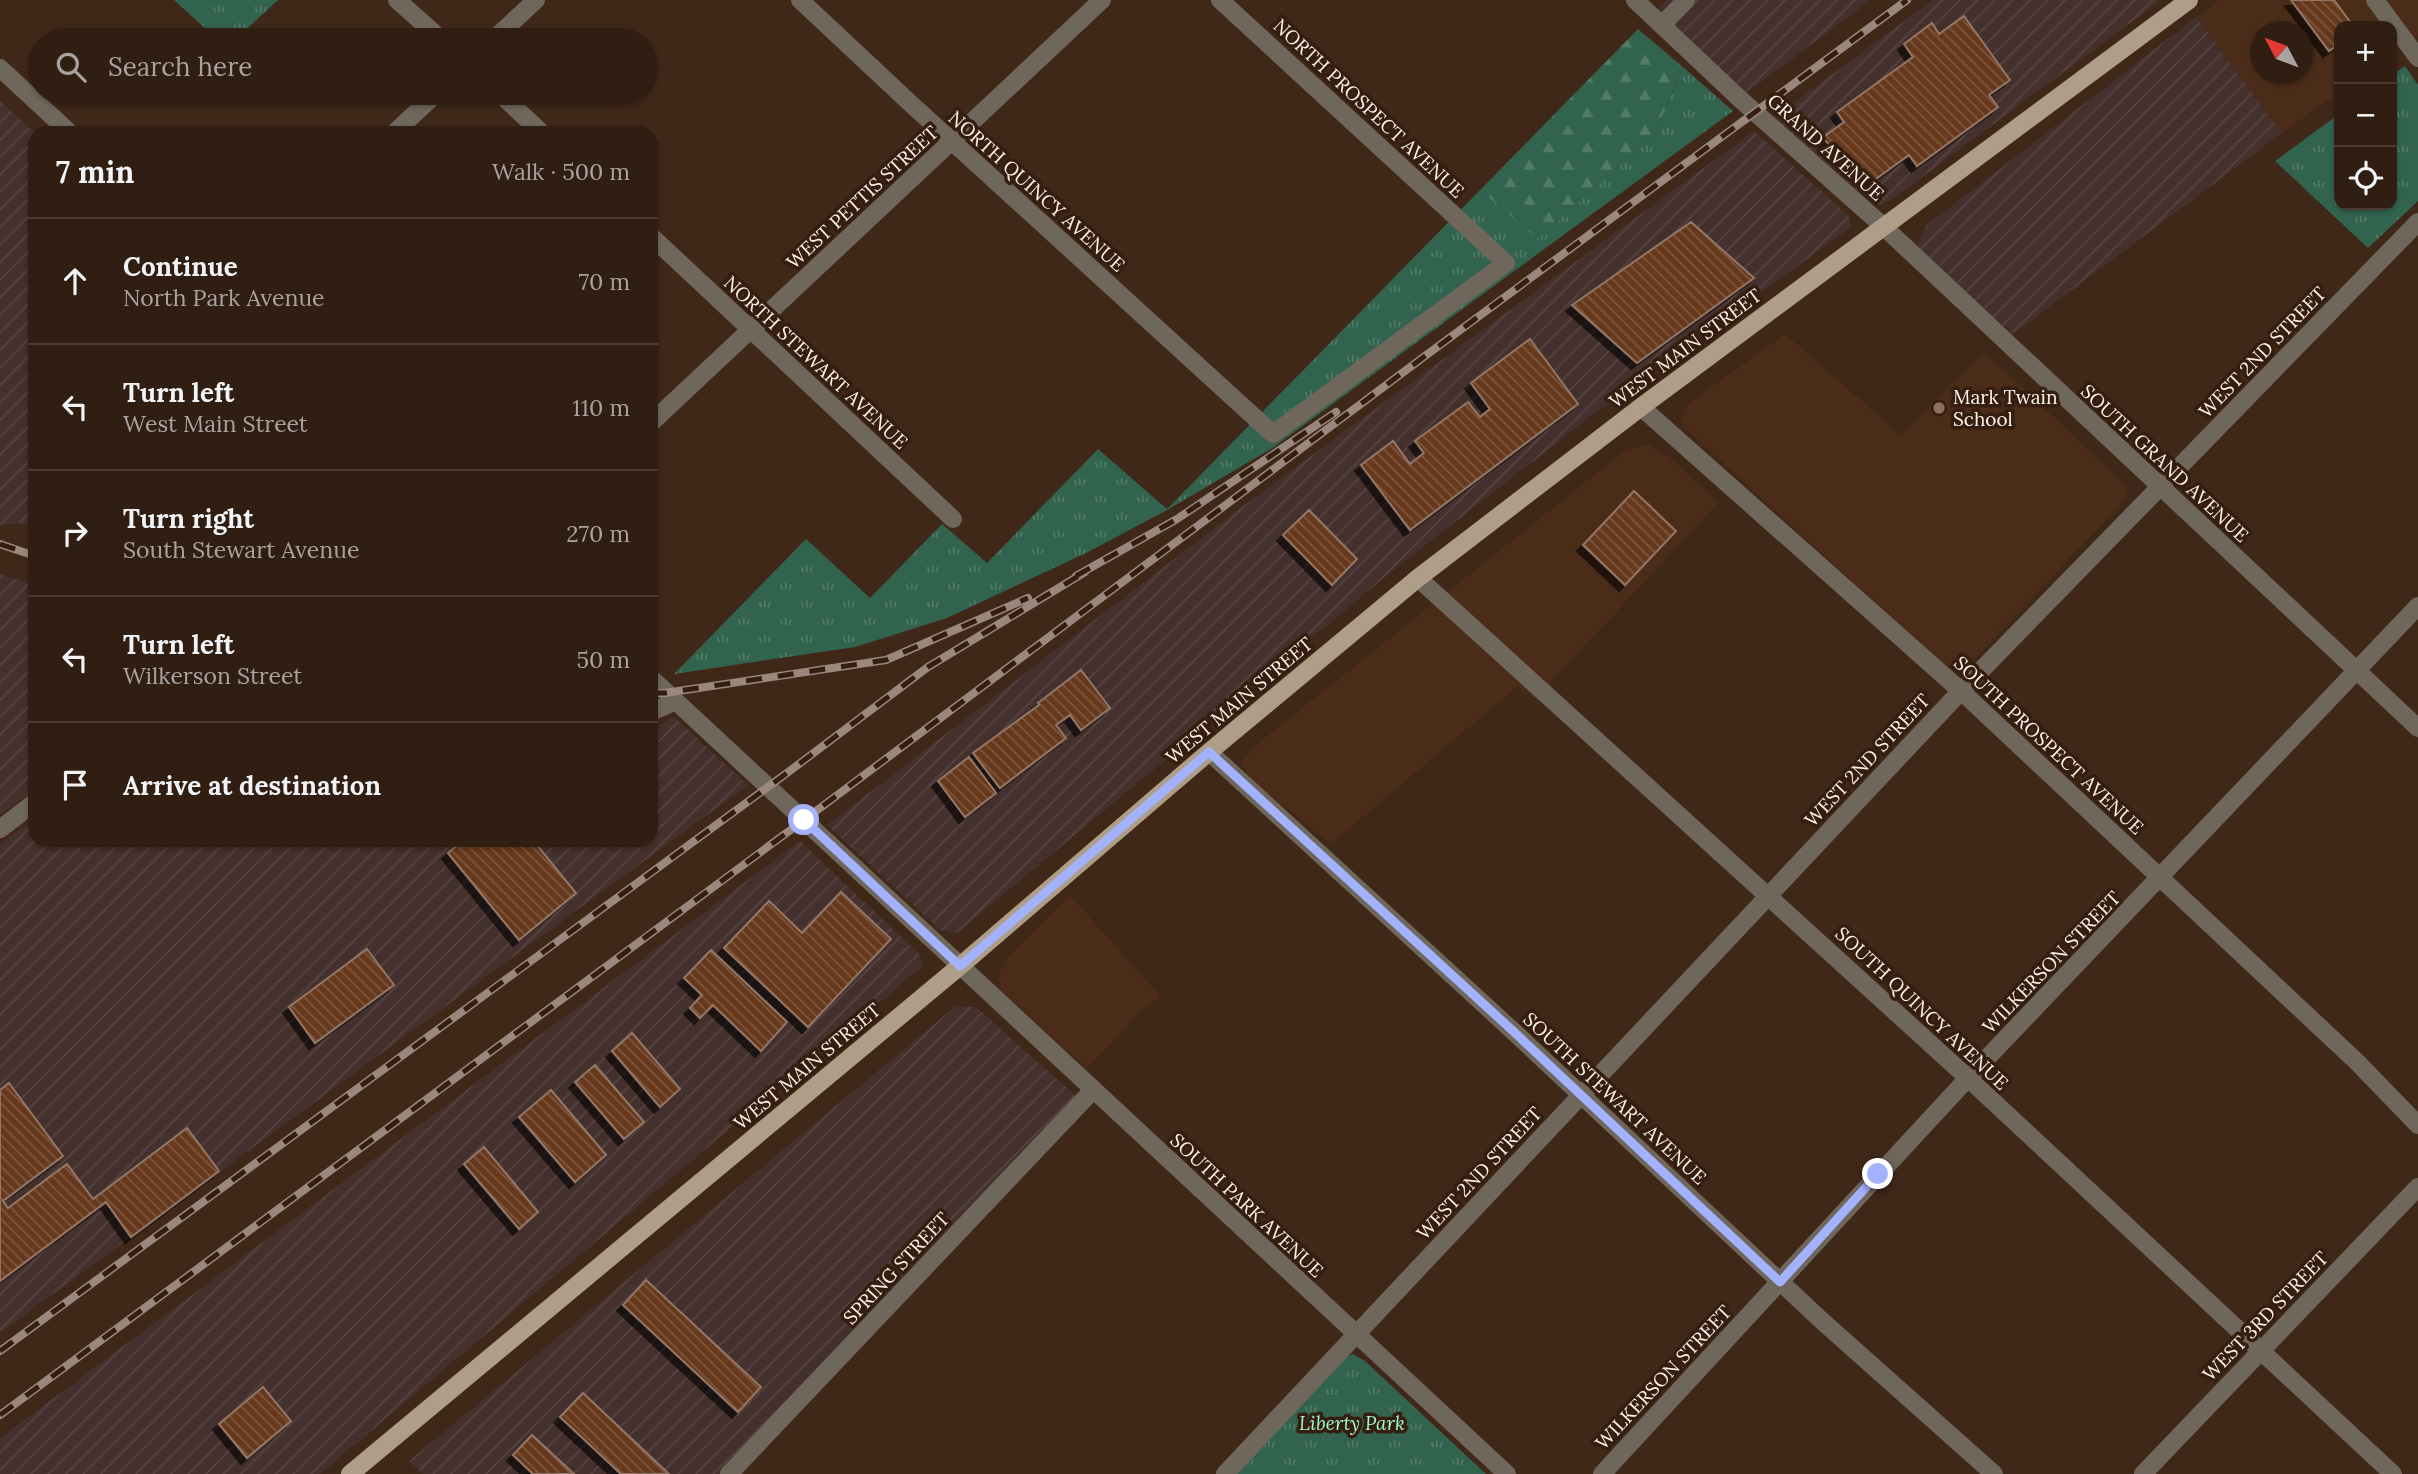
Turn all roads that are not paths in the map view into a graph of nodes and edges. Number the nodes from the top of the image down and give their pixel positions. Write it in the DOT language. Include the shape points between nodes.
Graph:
graph roads {
  1 [pos="397,0"];
  2 [pos="536,0"];
  3 [pos="800,0"];
  4 [pos="1102,0"];
  5 [pos="1220,0"];
  6 [pos="1635,0"];
  7 [pos="1686,0"];
  8 [pos="2189,0"];
  9 [pos="2375,0"];
  10 [pos="1662,24"];
  11 [pos="428,28"];
  12 [pos="506,28"];
  13 [pos="2418,58"];
  14 [pos="0,68"];
  15 [pos="28,94"];
  16 [pos="40,105"];
  17 [pos="424,105"];
  18 [pos="512,105"];
  19 [pos="62,126"];
  20 [pos="402,126"];
  21 [pos="534,126"];
  22 [pos="952,141"];
  23 [pos="2418,222"];
  24 [pos="1884,227"];
  25 [pos="658,243"];
  26 [pos="751,330"];
  27 [pos="1392,347"];
  28 [pos="1641,407"];
  29 [pos="658,416"];
  30 [pos="2161,488"];
  31 [pos="953,519"];
  32 [pos="1418,578"];
  33 [pos="2418,606"];
  34 [pos="2356,671"];
  35 [pos="658,685"];
  36 [pos="1961,691"];
  37 [pos="674,702"];
  38 [pos="658,709"];
  39 [pos="2418,728"];
  40 [pos="1209,752"];
  41 [pos="28,807"];
  42 [pos="0,829"];
  43 [pos="2161,878"];
  44 [pos="1769,895"];
  45 [pos="960,966"];
  46 [pos="1968,1078"];
  47 [pos="1093,1090"];
  48 [pos="1581,1095"];
  49 [pos="2418,1125"];
  50 [pos="2418,1188"];
  51 [pos="1780,1282"];
  52 [pos="1357,1335"];
  53 [pos="2262,1351"];
  54 [pos="350,1474"];
  55 [pos="729,1474"];
  56 [pos="1225,1474"];
  57 [pos="1507,1474"];
  58 [pos="1602,1474"];
  59 [pos="1994,1474"];
  60 [pos="2143,1474"];
  61 [pos="2393,1474"];
  1 -- 11 [label="street"];
  2 -- 12 [label="street"];
  3 -- 22 [label="street, NORTH QUINCY AVENUE"];
  4 -- 22 [label="street, WEST PETTIS STREET"];
  5 -- 27 [label="street, NORTH PROSPECT AVENUE" via="1506,263"];
  6 -- 10 [label="street, GRAND AVENUE"];
  7 -- 10 [label="street"];
  8 -- 24 [label="main road, WEST MAIN STREET"];
  9 -- 13 [label="street"];
  10 -- 24 [label="street, GRAND AVENUE"];
  14 -- 15 [label="street"];
  16 -- 19 [label="street"];
  17 -- 20 [label="street"];
  18 -- 21 [label="street"];
  22 -- 26 [label="street, WEST PETTIS STREET"];
  22 -- 27 [label="street, NORTH QUINCY AVENUE" via="1273,434"];
  23 -- 30 [label="street, WEST 2ND STREET"];
  24 -- 28 [label="main road, WEST MAIN STREET"];
  24 -- 30 [label="street, SOUTH GRAND AVENUE"];
  25 -- 26 [label="street, NORTH STEWART AVENUE"];
  26 -- 29 [label="street, WEST PETTIS STREET"];
  26 -- 31 [label="street, NORTH STEWART AVENUE"];
  28 -- 32 [label="main road, WEST MAIN STREET"];
  28 -- 36 [label="street, SOUTH PROSPECT AVENUE"];
  30 -- 34 [label="street, SOUTH GRAND AVENUE"];
  30 -- 36 [label="street, WEST 2ND STREET"];
  32 -- 40 [label="main road, WEST MAIN STREET"];
  32 -- 44 [label="street, SOUTH QUINCY AVENUE"];
  33 -- 34 [label="street, WILKERSON STREET"];
  34 -- 39 [label="street, SOUTH GRAND AVENUE"];
  34 -- 43 [label="street, WILKERSON STREET"];
  35 -- 37 [label="street, SOUTH PARK AVENUE"];
  36 -- 43 [label="street, SOUTH PROSPECT AVENUE"];
  36 -- 44 [label="street, WEST 2ND STREET"];
  37 -- 38 [label="street"];
  37 -- 45 [label="street, SOUTH PARK AVENUE"];
  40 -- 45 [label="main road, WEST MAIN STREET"];
  40 -- 48 [label="street, SOUTH STEWART AVENUE"];
  41 -- 42 [label="street"];
  43 -- 46 [label="street, WILKERSON STREET"];
  43 -- 49 [label="street, SOUTH PROSPECT AVENUE"];
  44 -- 46 [label="street, SOUTH QUINCY AVENUE"];
  44 -- 48 [label="street, WEST 2ND STREET"];
  45 -- 47 [label="street, SOUTH PARK AVENUE"];
  45 -- 54 [label="main road, WEST MAIN STREET"];
  46 -- 51 [label="street, WILKERSON STREET"];
  46 -- 53 [label="street, SOUTH QUINCY AVENUE"];
  47 -- 52 [label="street, SOUTH PARK AVENUE"];
  47 -- 55 [label="street, SPRING STREET"];
  48 -- 51 [label="street, SOUTH STEWART AVENUE"];
  48 -- 52 [label="street, WEST 2ND STREET"];
  50 -- 53 [label="street, WEST 3RD STREET"];
  51 -- 58 [label="street, WILKERSON STREET"];
  51 -- 59 [label="street, SOUTH STEWART AVENUE"];
  52 -- 56 [label="street, WEST 2ND STREET"];
  52 -- 57 [label="street, SOUTH PARK AVENUE"];
  53 -- 60 [label="street, WEST 3RD STREET"];
  53 -- 61 [label="street, SOUTH QUINCY AVENUE"];
}
